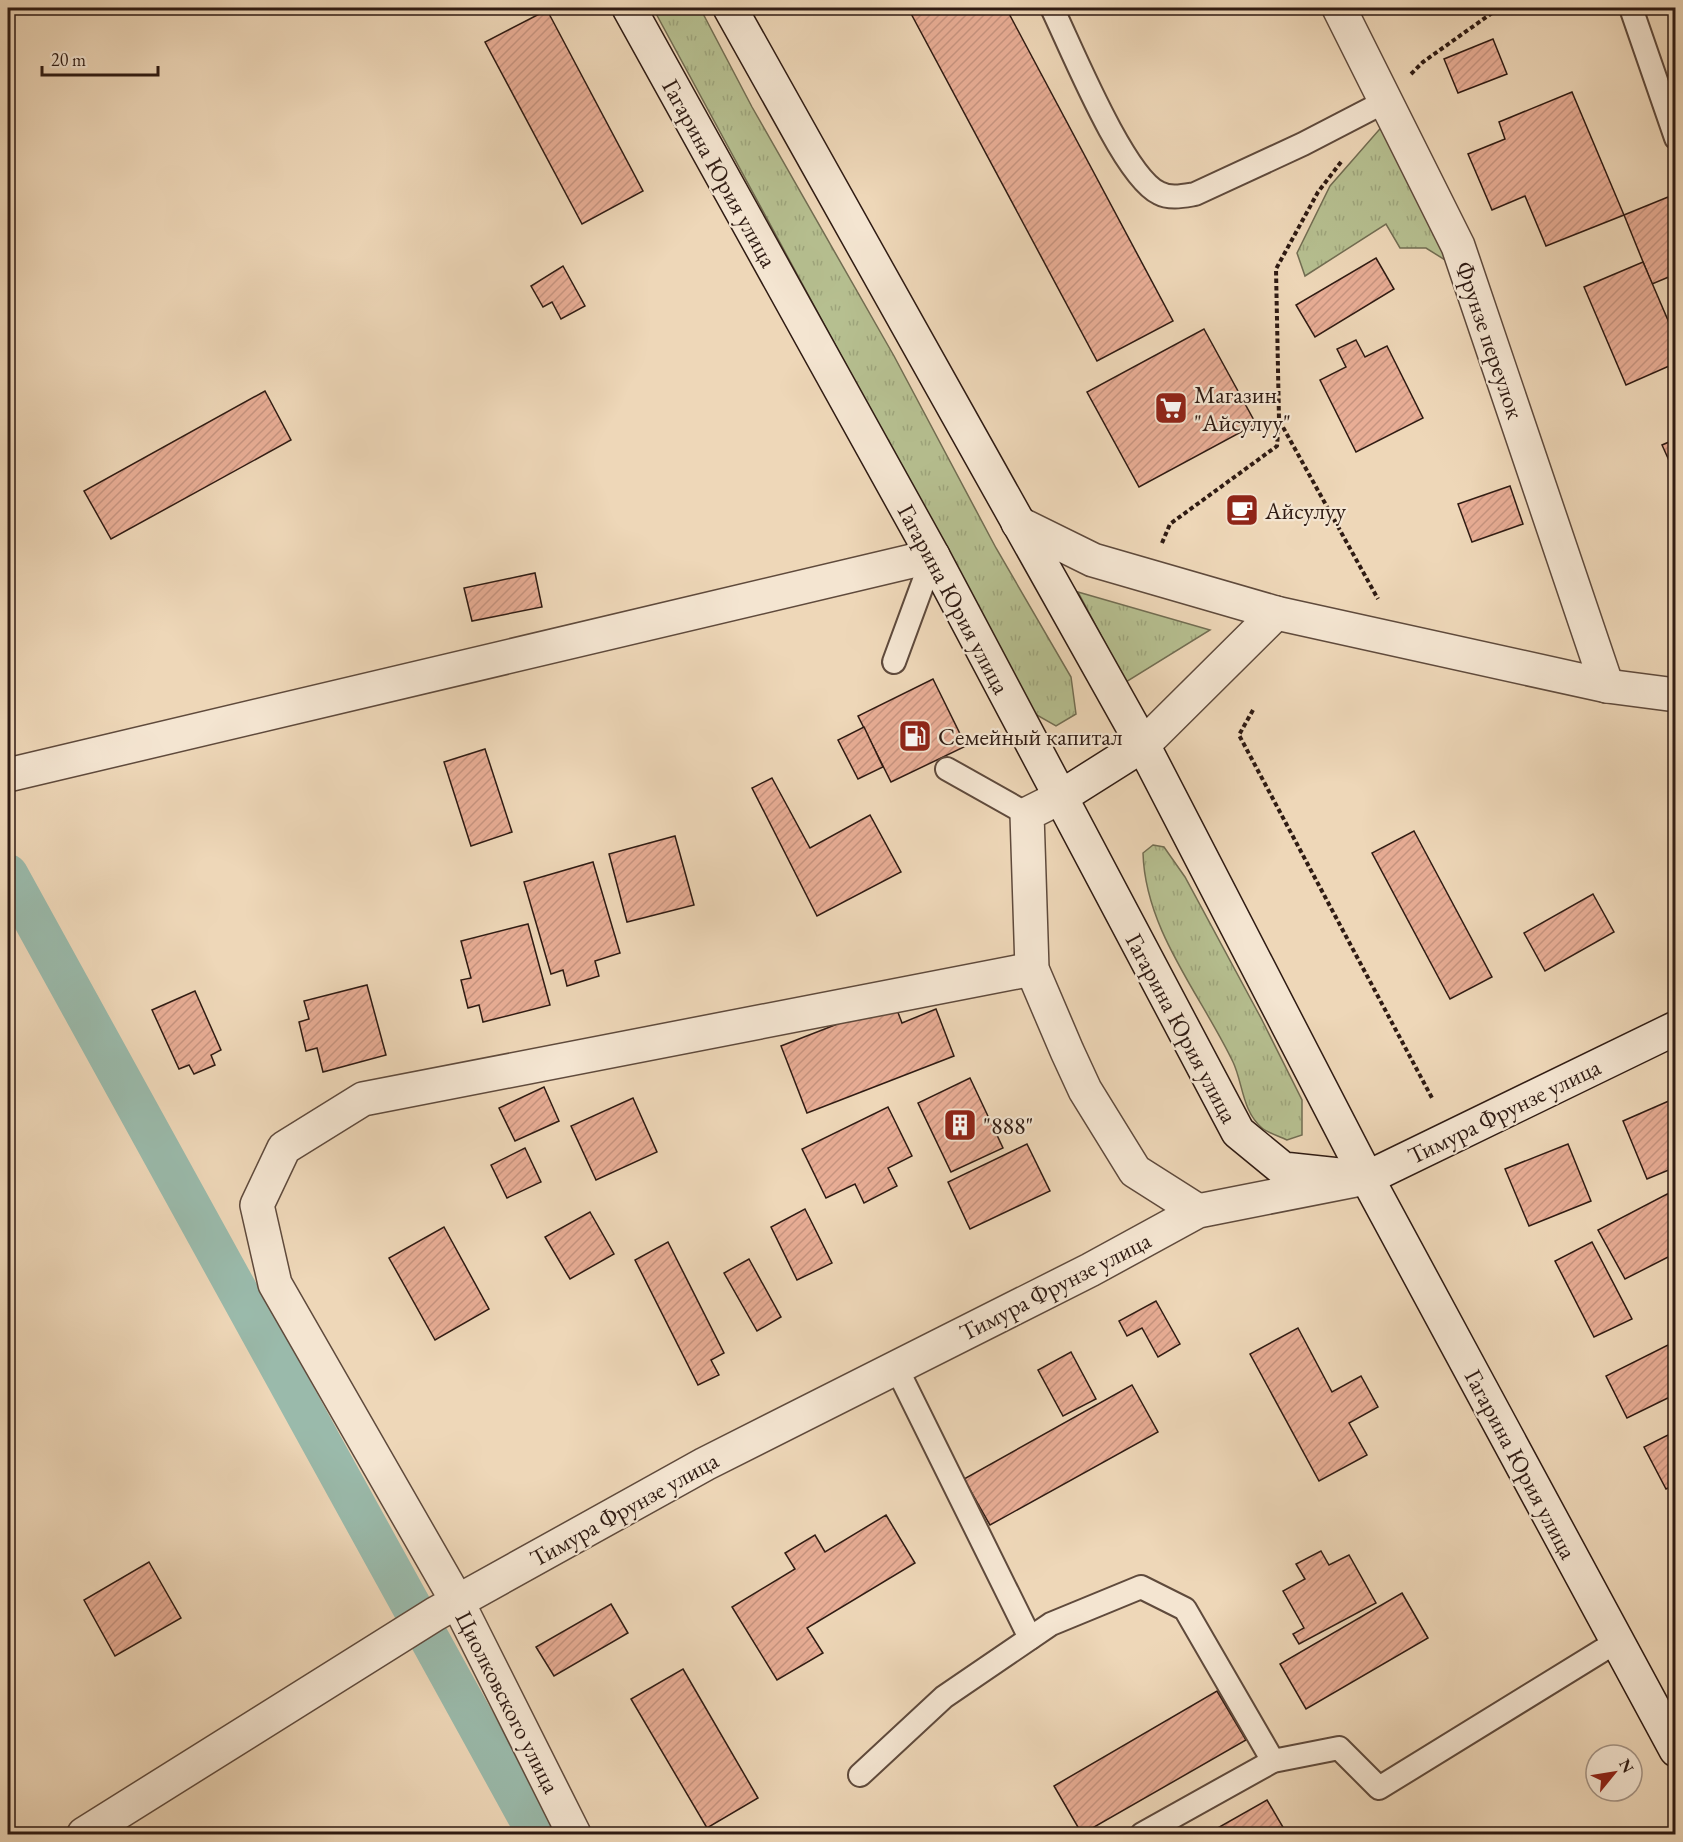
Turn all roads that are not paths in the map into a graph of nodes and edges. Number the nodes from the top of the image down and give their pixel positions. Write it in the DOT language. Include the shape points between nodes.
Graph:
graph roads {
  1 [pos="629,8"];
  2 [pos="1052,8"];
  3 [pos="1339,8"];
  4 [pos="1631,8"];
  5 [pos="739,15"];
  6 [pos="1386,101"];
  7 [pos="1676,138"];
  8 [pos="1018,523"];
  9 [pos="933,556"];
  10 [pos="1276,613"];
  11 [pos="894,662"];
  12 [pos="1607,686"];
  13 [pos="1676,695"];
  14 [pos="1143,745"];
  15 [pos="947,769"];
  16 [pos="8,776"];
  17 [pos="1059,798"];
  18 [pos="1028,814"];
  19 [pos="1032,969"];
  20 [pos="1676,1028"];
  21 [pos="1367,1178"];
  22 [pos="1198,1211"];
  23 [pos="896,1367"];
  24 [pos="435,1614"];
  25 [pos="1030,1638"];
  26 [pos="1616,1642"];
  27 [pos="1676,1750"];
  28 [pos="1273,1761"];
  29 [pos="860,1775"];
  30 [pos="84,1834"];
  31 [pos="574,1834"];
  32 [pos="1142,1834"];
  1 -- 9 [label="street, Гагарина Юрия улица"];
  2 -- 6 [label="lane" via="1120,148 1147,185 1160,194 1195,194"];
  3 -- 6 [label="street, Фрунзе переулок"];
  4 -- 7 [label="lane"];
  5 -- 8 [label="street, Гагарина Юрия улица"];
  6 -- 12 [label="street, Фрунзе переулок" via="1458,246"];
  8 -- 10 [label="street" via="1093,560"];
  8 -- 14 [label="street, Гагарина Юрия улица"];
  9 -- 11 [label="lane"];
  9 -- 16 [label="street"];
  9 -- 17 [label="street, Гагарина Юрия улица"];
  10 -- 12 [label="street"];
  10 -- 14 [label="street"];
  12 -- 13 [label="street"];
  14 -- 17 [label="street"];
  14 -- 21 [label="street, Гагарина Юрия улица"];
  15 -- 18 [label="lane"];
  17 -- 18 [label="street"];
  17 -- 21 [label="street, Гагарина Юрия улица" via="1238,1132 1283,1169"];
  18 -- 19 [label="street"];
  19 -- 22 [label="street" via="1085,1090 1135,1171"];
  19 -- 24 [label="street, Циолковского улица" via="363,1099 284,1148 257,1205 275,1284"];
  20 -- 21 [label="street, Тимура Фрунзе улица"];
  21 -- 22 [label="street, Тимура Фрунзе улица"];
  21 -- 26 [label="street, Гагарина Юрия улица"];
  22 -- 23 [label="street, Тимура Фрунзе улица"];
  23 -- 24 [label="street, Тимура Фрунзе улица" via="705,1464"];
  23 -- 25 [label="lane"];
  24 -- 30 [label="street, Тимура Фрунзе улица"];
  24 -- 31 [label="street, Циолковского улица"];
  25 -- 28 [label="lane" via="1051,1624 1141,1587 1185,1609"];
  25 -- 29 [label="lane" via="944,1697"];
  26 -- 27 [label="street, Гагарина Юрия улица"];
  26 -- 28 [label="lane" via="1379,1788 1339,1748"];
  28 -- 32 [label="lane"];
}
